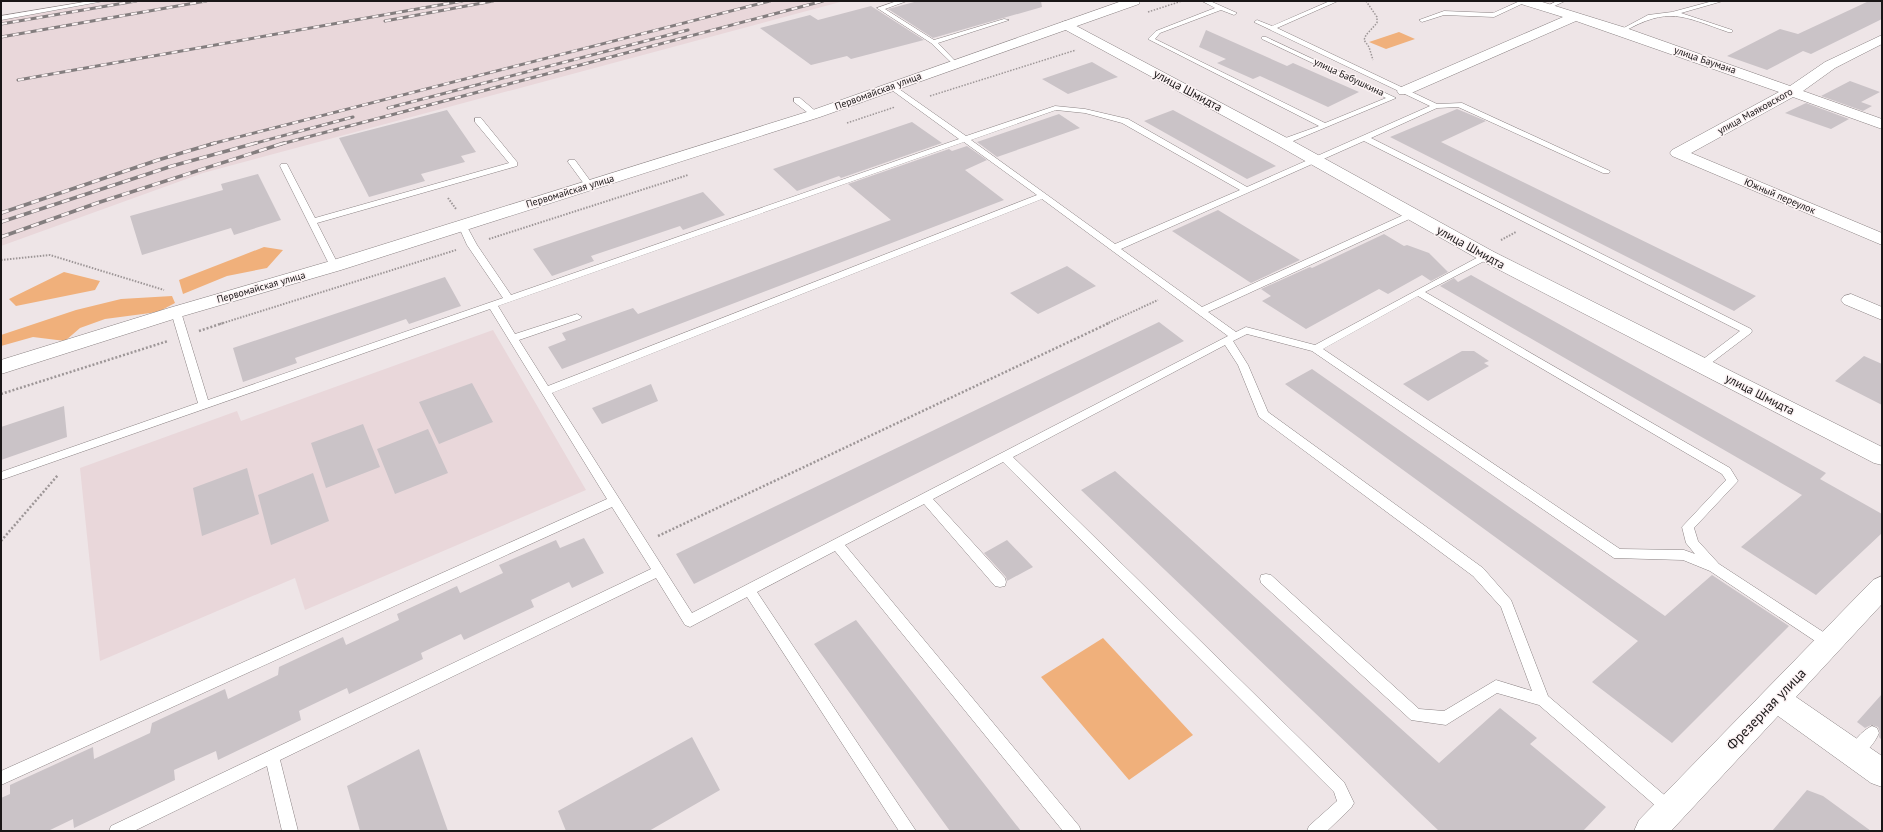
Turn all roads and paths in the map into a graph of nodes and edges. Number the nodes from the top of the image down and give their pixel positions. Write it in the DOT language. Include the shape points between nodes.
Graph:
graph roads {
  1 [pos="101,1"];
  2 [pos="904,1"];
  3 [pos="1134,1"];
  4 [pos="1205,1"];
  5 [pos="1335,1"];
  6 [pos="1366,1"];
  7 [pos="1525,1"];
  8 [pos="1562,1"];
  9 [pos="1720,1"];
  10 [pos="1221,8"];
  11 [pos="1546,8"];
  12 [pos="1234,13"];
  13 [pos="1674,13"];
  14 [pos="1574,17"];
  15 [pos="1,18"];
  16 [pos="1006,20"];
  17 [pos="1422,20"];
  18 [pos="1257,22"];
  19 [pos="1067,25"];
  20 [pos="1272,28"];
  21 [pos="1621,30"];
  22 [pos="1730,31"];
  23 [pos="1264,38"];
  24 [pos="1881,38"];
  25 [pos="933,42"];
  26 [pos="955,64"];
  27 [pos="1361,71"];
  28 [pos="892,86"];
  29 [pos="1404,91"];
  30 [pos="1793,91"];
  31 [pos="797,100"];
  32 [pos="1436,106"];
  33 [pos="815,114"];
  34 [pos="478,120"];
  35 [pos="1882,124"];
  36 [pos="1326,126"];
  37 [pos="1365,138"];
  38 [pos="965,139"];
  39 [pos="1283,142"];
  40 [pos="1678,153"];
  41 [pos="1316,159"];
  42 [pos="572,162"];
  43 [pos="284,166"];
  44 [pos="1606,171"];
  45 [pos="590,186"];
  46 [pos="1247,190"];
  47 [pos="1043,196"];
  48 [pos="1413,214"];
  49 [pos="312,222"];
  50 [pos="1534,223"];
  51 [pos="462,225"];
  52 [pos="1882,240"];
  53 [pos="1115,248"];
  54 [pos="1483,254"];
  55 [pos="1,260"];
  56 [pos="334,266"];
  57 [pos="164,290"];
  58 [pos="1175,292"];
  59 [pos="1418,292"];
  60 [pos="509,300"];
  61 [pos="1851,300"];
  62 [pos="492,305"];
  63 [pos="1201,311"];
  64 [pos="176,312"];
  65 [pos="1882,314"];
  66 [pos="577,317"];
  67 [pos="513,338"];
  68 [pos="1231,338"];
  69 [pos="1316,349"];
  70 [pos="1702,365"];
  71 [pos="1,367"];
  72 [pos="546,391"];
  73 [pos="204,405"];
  74 [pos="80,449"];
  75 [pos="1004,456"];
  76 [pos="1882,457"];
  77 [pos="1,476"];
  78 [pos="925,498"];
  79 [pos="615,501"];
  80 [pos="1,541"];
  81 [pos="641,543"];
  82 [pos="836,544"];
  83 [pos="1715,568"];
  84 [pos="658,571"];
  85 [pos="1266,579"];
  86 [pos="1000,582"];
  87 [pos="1882,587"];
  88 [pos="749,590"];
  89 [pos="1829,643"];
  90 [pos="1776,699"];
  91 [pos="1543,700"];
  92 [pos="272,757"];
  93 [pos="1882,773"];
  94 [pos="1,778"];
  95 [pos="1670,810"];
  96 [pos="117,831"];
  97 [pos="290,831"];
  98 [pos="908,831"];
  99 [pos="1073,831"];
  100 [pos="1315,831"];
  101 [pos="1651,831"];
  1 -- 15 [label="lane"];
  2 -- 25 [label="lane" via="880,8"];
  3 -- 19 [label="street, Первомайская улица"];
  4 -- 10 [label="lane"];
  5 -- 20 [label="lane"];
  6 -- 27 [label="path" via="1377,17 1377,23 1364,40 1373,57 1372,63"];
  7 -- 11 [label="street, улица Баумана"];
  7 -- 17 [label="lane" via="1494,15 1444,13"];
  8 -- 11 [label="lane"];
  9 -- 13 [label="lane"];
  10 -- 12 [label="lane"];
  10 -- 36 [label="lane" via="1158,32 1150,39"];
  11 -- 14 [label="street, улица Баумана"];
  13 -- 21 [label="lane" via="1647,18"];
  13 -- 22 [label="lane"];
  14 -- 21 [label="street, улица Баумана"];
  14 -- 29 [label="street, улица Бабушкина"];
  16 -- 25 [label="lane"];
  18 -- 20 [label="lane"];
  19 -- 26 [label="street, Первомайская улица"];
  19 -- 39 [label="street, улица Шмидта"];
  20 -- 27 [label="lane"];
  21 -- 30 [label="street, улица Баумана"];
  23 -- 36 [label="lane, улица Бабушкина" via="1392,98"];
  24 -- 30 [label="street, улица Маяковского" via="1830,65"];
  25 -- 26 [label="lane"];
  26 -- 28 [label="street, Первомайская улица"];
  27 -- 29 [label="lane"];
  28 -- 33 [label="street, Первомайская улица"];
  28 -- 38 [label="lane"];
  29 -- 32 [label="lane"];
  30 -- 35 [label="street, улица Баумана"];
  30 -- 40 [label="street, улица Маяковского"];
  31 -- 33 [label="lane"];
  32 -- 37 [label="lane"];
  32 -- 44 [label="lane" via="1459,105"];
  33 -- 45 [label="street, Первомайская улица"];
  34 -- 49 [label="lane" via="514,164"];
  36 -- 39 [label="lane, улица Бабушкина"];
  37 -- 41 [label="lane"];
  37 -- 50 [label="lane"];
  38 -- 46 [label="lane" via="1055,108 1085,111 1125,121"];
  38 -- 47 [label="lane"];
  38 -- 60 [label="lane"];
  39 -- 41 [label="street, улица Шмидта"];
  40 -- 52 [label="street, Южный переулок"];
  41 -- 46 [label="lane"];
  41 -- 48 [label="street, улица Шмидта"];
  42 -- 45 [label="lane"];
  43 -- 49 [label="lane"];
  45 -- 51 [label="street, Первомайская улица"];
  46 -- 53 [label="lane"];
  47 -- 53 [label="lane"];
  47 -- 72 [label="lane"];
  48 -- 54 [label="street, улица Шмидта"];
  48 -- 63 [label="lane"];
  49 -- 56 [label="lane"];
  50 -- 54 [label="path"];
  50 -- 70 [label="lane" via="1747,331"];
  51 -- 56 [label="street, Первомайская улица"];
  51 -- 60 [label="lane" via="472,245"];
  53 -- 58 [label="lane"];
  54 -- 59 [label="lane"];
  54 -- 70 [label="street, улица Шмидта"];
  55 -- 57 [label="path" via="50,255"];
  56 -- 64 [label="street, Первомайская улица"];
  58 -- 63 [label="lane"];
  58 -- 81 [label="path"];
  59 -- 69 [label="lane"];
  59 -- 83 [label="lane" via="1726,471 1732,481 1688,527 1692,543"];
  60 -- 62 [label="lane"];
  61 -- 65 [label="street"];
  62 -- 67 [label="lane"];
  62 -- 73 [label="lane"];
  63 -- 68 [label="lane"];
  64 -- 71 [label="street, Первомайская улица"];
  64 -- 73 [label="lane"];
  66 -- 67 [label="lane"];
  67 -- 72 [label="lane"];
  68 -- 69 [label="lane" via="1246,330"];
  68 -- 75 [label="lane"];
  68 -- 91 [label="lane" via="1263,414 1483,577 1506,604"];
  69 -- 83 [label="lane" via="1618,554 1684,555"];
  70 -- 76 [label="street, улица Шмидта"];
  72 -- 79 [label="lane"];
  73 -- 74 [label="lane"];
  74 -- 77 [label="lane"];
  74 -- 80 [label="path"];
  75 -- 78 [label="lane"];
  75 -- 100 [label="lane" via="1339,787 1346,803"];
  78 -- 82 [label="lane"];
  78 -- 86 [label="lane"];
  79 -- 81 [label="lane"];
  79 -- 94 [label="lane"];
  81 -- 84 [label="lane"];
  82 -- 88 [label="lane"];
  82 -- 99 [label="lane"];
  83 -- 89 [label="lane"];
  84 -- 88 [label="lane" via="690,621"];
  84 -- 92 [label="lane"];
  85 -- 91 [label="lane" via="1416,714 1446,718 1496,686"];
  87 -- 89 [label="street, Фрезерная улица"];
  88 -- 98 [label="lane"];
  89 -- 90 [label="street, Фрезерная улица"];
  90 -- 93 [label="street" via="1863,743"];
  90 -- 95 [label="street, Фрезерная улица"];
  91 -- 95 [label="lane"];
  92 -- 96 [label="lane"];
  92 -- 97 [label="lane"];
  95 -- 101 [label="street, Фрезерная улица"];
}
